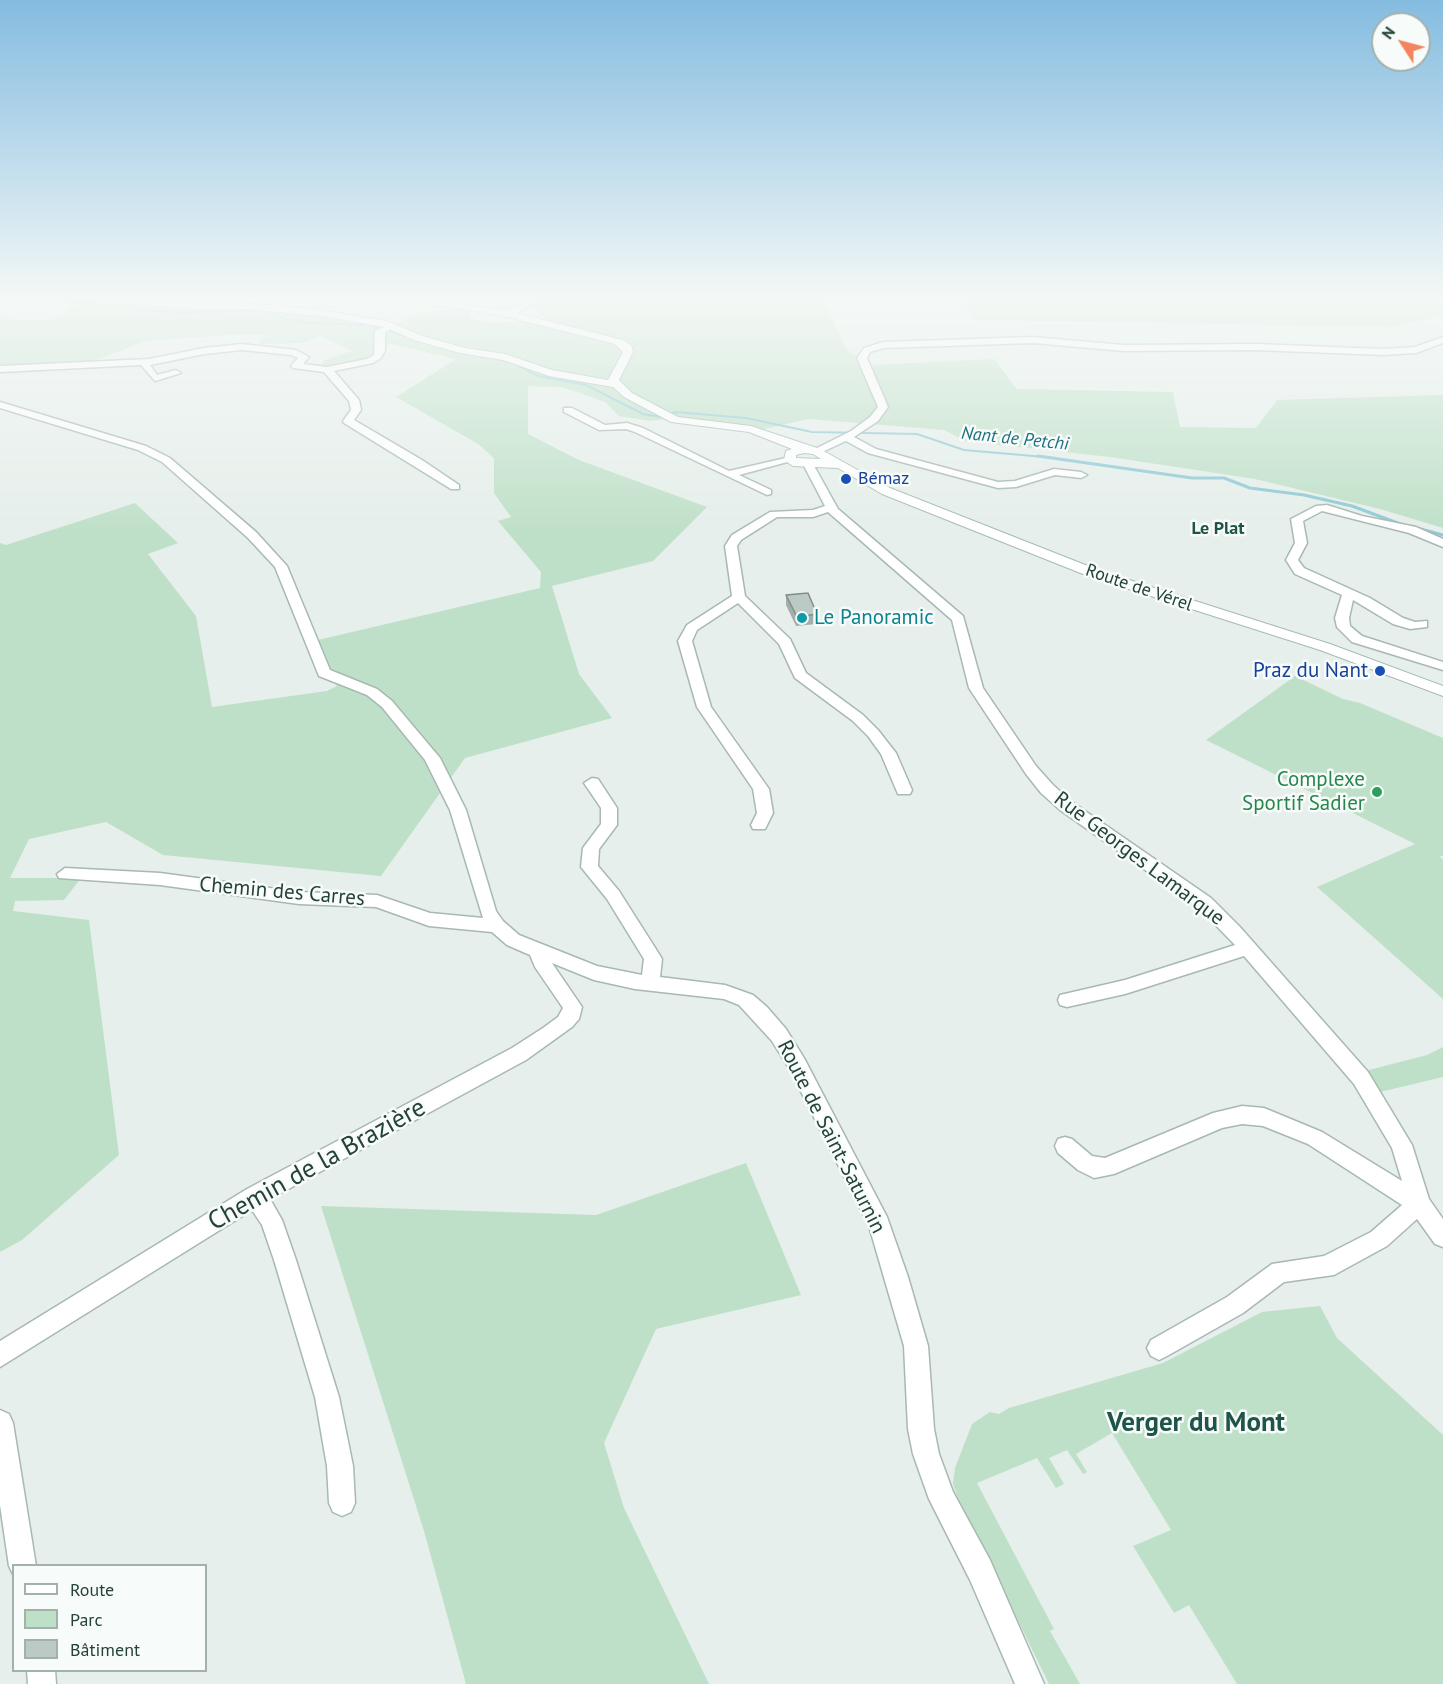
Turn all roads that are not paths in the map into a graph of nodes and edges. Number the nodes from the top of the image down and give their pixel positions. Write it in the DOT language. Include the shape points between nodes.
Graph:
graph roads {
  1 [pos="152,375"];
  2 [pos="169,375"];
  3 [pos="331,375"];
  4 [pos="552,375"];
  5 [pos="617,375"];
  6 [pos="871,375"];
  7 [pos="614,381"];
  8 [pos="0,405"];
  9 [pos="568,410"];
  10 [pos="763,433"];
  11 [pos="856,433"];
  12 [pos="790,456"];
  13 [pos="813,456"];
  14 [pos="729,474"];
  15 [pos="1082,476"];
  16 [pos="455,487"];
  17 [pos="766,492"];
  18 [pos="831,508"];
  19 [pos="1443,543"];
  20 [pos="1348,595"];
  21 [pos="739,597"];
  22 [pos="1422,624"];
  23 [pos="1443,666"];
  24 [pos="1442,689"];
  25 [pos="592,783"];
  26 [pos="904,790"];
  27 [pos="759,825"];
  28 [pos="65,874"];
  29 [pos="497,926"];
  30 [pos="1247,948"];
  31 [pos="539,952"];
  32 [pos="650,983"];
  33 [pos="1067,1000"];
  34 [pos="1065,1146"];
  35 [pos="255,1196"];
  36 [pos="1419,1204"];
  37 [pos="1443,1237"];
  38 [pos="1159,1348"];
  39 [pos="0,1355"];
  40 [pos="0,1423"];
  41 [pos="342,1503"];
  42 [pos="23,1564"];
  43 [pos="1030,1684"];
  1 -- 2 [label="street" via="155,378"];
  3 -- 16 [label="street" via="354,400 356,410 348,420"];
  4 -- 7 [label="street"];
  5 -- 7 [label="street"];
  6 -- 11 [label="street" via="883,407"];
  7 -- 10 [label="street, Route de Vérel" via="656,412 675,420"];
  8 -- 29 [label="street, Route de Saint-Saturnin" via="142,448 166,460 281,566 324,673 372,692 387,704 432,758 458,810 479,889"];
  9 -- 14 [label="street" via="603,428 634,428"];
  10 -- 12 [label="street, Route de Vérel"];
  10 -- 13 [label="street, Route de Vérel"];
  11 -- 13 [label="street"];
  11 -- 15 [label="street" via="872,451 998,485 1017,484 1054,472"];
  12 -- 13 [label="street"];
  12 -- 14 [label="street"];
  13 -- 18 [label="street, Rue Georges Lamarque"];
  13 -- 24 [label="street, Route de Vérel" via="842,466 886,491 1092,573 1334,650"];
  14 -- 17 [label="street"];
  18 -- 21 [label="street" via="813,513 774,514 735,538 731,546"];
  18 -- 30 [label="street, Rue Georges Lamarque" via="958,619 976,688 1047,789 1205,903"];
  19 -- 20 [label="street" via="1327,508 1297,519 1301,543 1292,560 1299,572"];
  20 -- 22 [label="street" via="1408,625"];
  20 -- 23 [label="street" via="1342,618 1344,627 1357,639"];
  21 -- 26 [label="street" via="785,642 800,675 873,733 888,753"];
  21 -- 27 [label="street" via="692,628 685,641 704,707 761,789 765,813"];
  25 -- 32 [label="street" via="609,808 609,825 591,848 589,867 613,895 653,959"];
  28 -- 29 [label="street, Chemin des Carres" via="160,879 299,898 377,901 429,919"];
  29 -- 31 [label="street, Route de Saint-Saturnin" via="513,940"];
  30 -- 33 [label="street" via="1156,978"];
  30 -- 36 [label="street, Rue Georges Lamarque" via="1368,1088 1402,1145"];
  31 -- 32 [label="street, Route de Saint-Saturnin" via="594,973"];
  31 -- 35 [label="street, Chemin de la Brazière" via="573,1007 565,1022 519,1054"];
  32 -- 43 [label="street, Route de Saint-Saturnin" via="725,992 746,1000 779,1035 797,1064 879,1224 916,1347 926,1454 942,1499 980,1570"];
  34 -- 36 [label="street" via="1094,1168 1106,1167 1220,1119 1264,1117 1315,1138"];
  35 -- 39 [label="street, Chemin de la Brazière"];
  35 -- 41 [label="street" via="271,1220 327,1397 340,1466"];
  36 -- 37 [label="street, Rue Georges Lamarque"];
  36 -- 38 [label="street" via="1379,1239 1326,1267 1280,1272 1235,1305"];
  40 -- 42 [label="street"];
}
